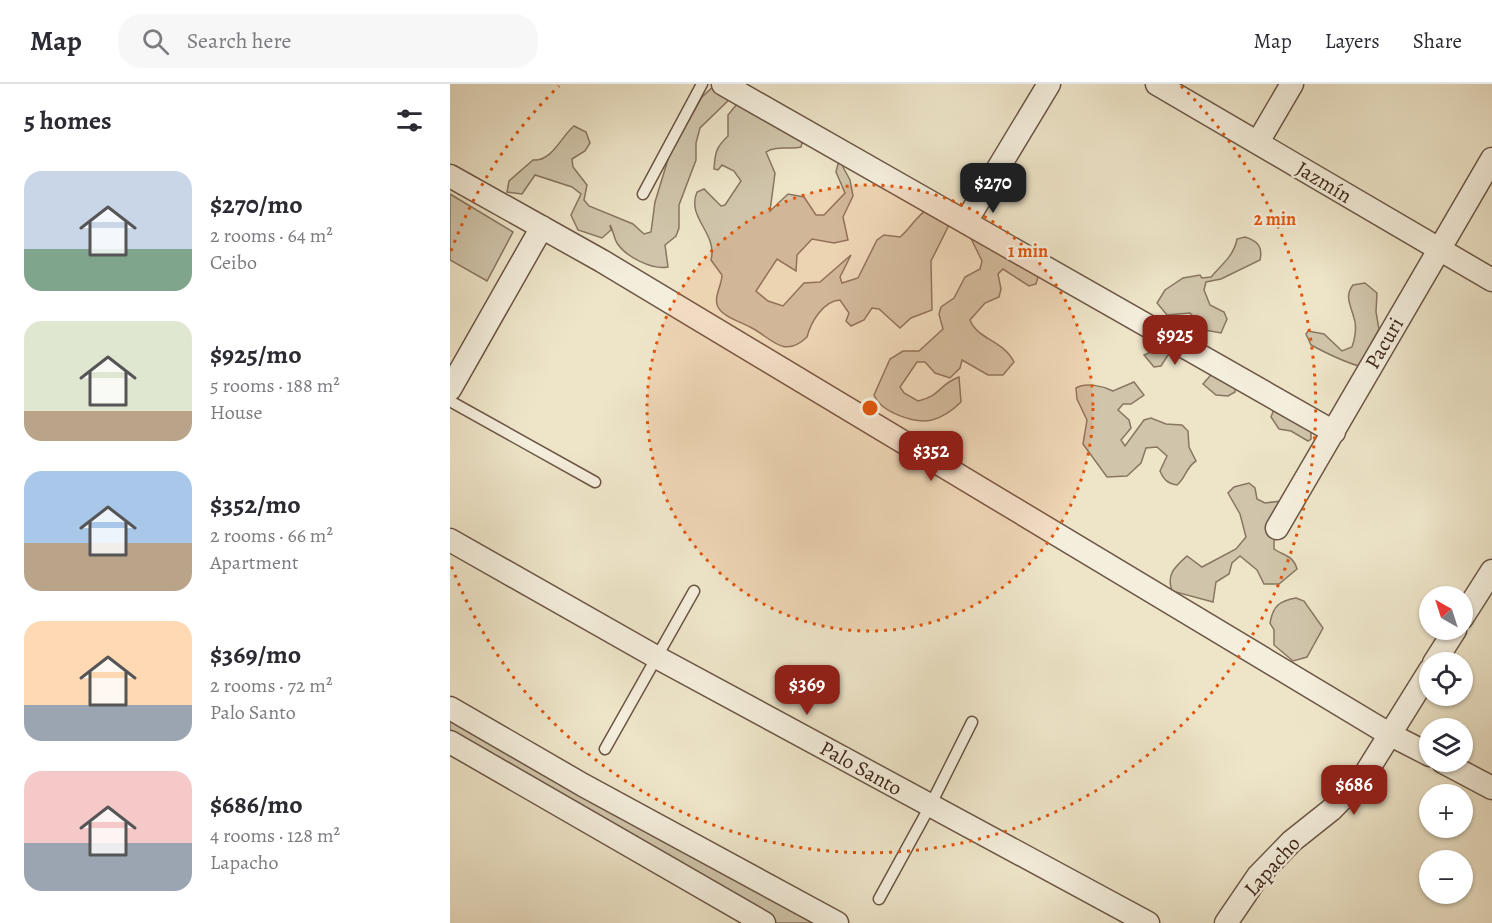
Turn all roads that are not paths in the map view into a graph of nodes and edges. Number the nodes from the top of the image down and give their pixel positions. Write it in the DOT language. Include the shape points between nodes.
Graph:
graph roads {
  1 [pos="702,84"];
  2 [pos="723,84"];
  3 [pos="1049,84"];
  4 [pos="1156,84"];
  5 [pos="1292,84"];
  6 [pos="1258,142"];
  7 [pos="1492,159"];
  8 [pos="450,176"];
  9 [pos="643,194"];
  10 [pos="967,220"];
  11 [pos="542,227"];
  12 [pos="1438,249"];
  13 [pos="1492,280"];
  14 [pos="450,389"];
  15 [pos="450,401"];
  16 [pos="1334,432"];
  17 [pos="595,482"];
  18 [pos="1277,528"];
  19 [pos="450,540"];
  20 [pos="1492,571"];
  21 [pos="694,591"];
  22 [pos="1473,601"];
  23 [pos="658,658"];
  24 [pos="1419,687"];
  25 [pos="450,708"];
  26 [pos="972,722"];
  27 [pos="1389,734"];
  28 [pos="450,742"];
  29 [pos="605,748"];
  30 [pos="1419,749"];
  31 [pos="1462,772"];
  32 [pos="1492,788"];
  33 [pos="930,806"];
  34 [pos="879,898"];
  35 [pos="764,923"];
  36 [pos="837,923"];
  37 [pos="1148,923"];
  38 [pos="1226,923"];
  1 -- 9 [label="lane"];
  2 -- 10 [label="street"];
  3 -- 10 [label="street"];
  4 -- 6 [label="street, Jazmín"];
  5 -- 6 [label="street"];
  6 -- 12 [label="street, Jazmín"];
  7 -- 12 [label="street, Pacuri"];
  8 -- 11 [label="street"];
  10 -- 16 [label="street" via="1037,265"];
  11 -- 14 [label="street"];
  11 -- 27 [label="street"];
  12 -- 13 [label="street, Jazmín"];
  12 -- 16 [label="street, Pacuri"];
  15 -- 17 [label="lane"];
  16 -- 18 [label="street, Pacuri"];
  19 -- 23 [label="street, Palo Santo"];
  20 -- 22 [label="street"];
  21 -- 23 [label="lane"];
  23 -- 29 [label="lane"];
  23 -- 33 [label="street, Palo Santo"];
  24 -- 27 [label="street, Lapacho"];
  25 -- 36 [label="street"];
  26 -- 33 [label="lane"];
  27 -- 30 [label="street"];
  27 -- 38 [label="street, Lapacho" via="1364,776 1258,876"];
  28 -- 35 [label="street"];
  31 -- 32 [label="street"];
  33 -- 34 [label="lane"];
  33 -- 37 [label="street, Palo Santo"];
}
